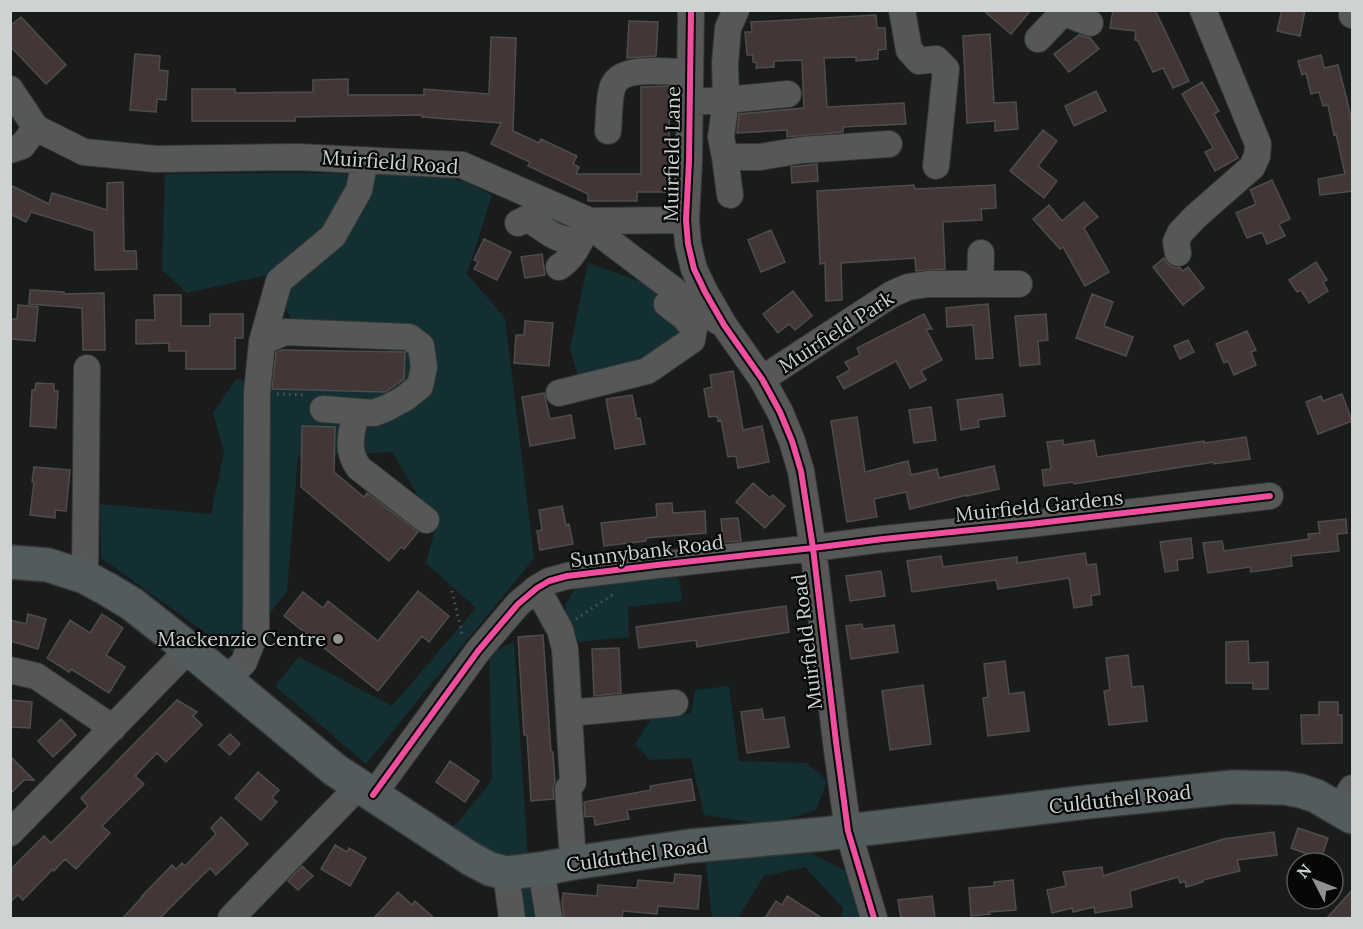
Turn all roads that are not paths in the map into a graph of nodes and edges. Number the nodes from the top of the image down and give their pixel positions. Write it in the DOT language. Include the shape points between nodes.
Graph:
graph roads {
  1 [pos="691,10"];
  2 [pos="736,10"];
  3 [pos="902,10"];
  4 [pos="1203,10"];
  5 [pos="1352,10"];
  6 [pos="1062,11"];
  7 [pos="1353,15"];
  8 [pos="1090,23"];
  9 [pos="1038,39"];
  10 [pos="690,73"];
  11 [pos="10,89"];
  12 [pos="788,94"];
  13 [pos="726,100"];
  14 [pos="689,102"];
  15 [pos="36,128"];
  16 [pos="608,131"];
  17 [pos="889,144"];
  18 [pos="10,150"];
  19 [pos="725,157"];
  20 [pos="365,160"];
  21 [pos="936,166"];
  22 [pos="730,195"];
  23 [pos="686,220"];
  24 [pos="518,223"];
  25 [pos="585,231"];
  26 [pos="1178,253"];
  27 [pos="981,254"];
  28 [pos="559,267"];
  29 [pos="652,274"];
  30 [pos="980,284"];
  31 [pos="1019,284"];
  32 [pos="724,325"];
  33 [pos="262,342"];
  34 [pos="87,369"];
  35 [pos="762,379"];
  36 [pos="559,393"];
  37 [pos="322,410"];
  38 [pos="356,412"];
  39 [pos="1270,496"];
  40 [pos="426,520"];
  41 [pos="813,549"];
  42 [pos="10,562"];
  43 [pos="85,577"];
  44 [pos="537,588"];
  45 [pos="189,649"];
  46 [pos="10,670"];
  47 [pos="227,680"];
  48 [pos="675,703"];
  49 [pos="569,713"];
  50 [pos="112,728"];
  51 [pos="366,791"];
  52 [pos="1348,804"];
  53 [pos="848,831"];
  54 [pos="10,833"];
  55 [pos="572,845"];
  56 [pos="541,869"];
  57 [pos="506,873"];
  58 [pos="231,918"];
  59 [pos="512,918"];
  60 [pos="549,918"];
  61 [pos="874,918"];
  1 -- 10 [label="street, Muirfield Lane"];
  2 -- 13 [label="street" via="728,28"];
  3 -- 21 [label="street" via="909,50 919,61 936,59 946,69"];
  4 -- 26 [label="street" via="1258,144 1257,156 1252,167 1180,233 1176,242"];
  5 -- 7 [label="street"];
  6 -- 8 [label="street"];
  6 -- 9 [label="street"];
  10 -- 14 [label="street, Muirfield Lane"];
  10 -- 16 [label="street" via="634,71 623,75 612,89"];
  11 -- 15 [label="street, Muirfield Road"];
  12 -- 13 [label="street"];
  13 -- 14 [label="street"];
  13 -- 19 [label="street" via="721,137"];
  14 -- 23 [label="street, Muirfield Lane"];
  15 -- 18 [label="street" via="21,146"];
  15 -- 20 [label="street, Muirfield Road" via="84,152 156,159"];
  17 -- 19 [label="street"];
  19 -- 22 [label="street"];
  20 -- 25 [label="street, Muirfield Road" via="462,165"];
  20 -- 33 [label="street" via="359,190 333,236 279,281"];
  23 -- 25 [label="street, Muirfield Lane"];
  23 -- 32 [label="street, Muirfield Lane" via="694,269"];
  24 -- 25 [label="street" via="526,219 534,222 562,240"];
  25 -- 28 [label="street" via="575,252"];
  25 -- 29 [label="street, Muirfield Road" via="603,237"];
  27 -- 30 [label="street"];
  29 -- 32 [label="street, Muirfield Road"];
  29 -- 36 [label="street" via="648,283 655,295 694,329 692,340 647,371"];
  30 -- 31 [label="street, Muirfield Park"];
  30 -- 35 [label="street, Muirfield Park" via="908,287"];
  32 -- 35 [label="street, Muirfield Road"];
  33 -- 38 [label="street" via="285,332 297,332 409,336 421,346 424,366 420,386 387,408 374,413"];
  33 -- 47 [label="street" via="257,393 256,631 244,662"];
  34 -- 43 [label="street"];
  35 -- 41 [label="street, Muirfield Road" via="780,412 801,471"];
  37 -- 38 [label="street"];
  38 -- 40 [label="street" via="350,445 354,461"];
  39 -- 41 [label="street, Muirfield Gardens"];
  41 -- 44 [label="street, Sunnybank Road" via="567,576"];
  41 -- 53 [label="street, Muirfield Road"];
  42 -- 43 [label="main road, Culduthel Road" via="48,565"];
  43 -- 45 [label="main road, Culduthel Road" via="132,604"];
  44 -- 49 [label="street" via="560,630 565,649"];
  44 -- 51 [label="street, Sunnybank Road" via="478,651"];
  45 -- 47 [label="main road, Culduthel Road"];
  45 -- 50 [label="street"];
  46 -- 50 [label="street" via="36,676"];
  47 -- 51 [label="main road, Culduthel Road"];
  48 -- 49 [label="street"];
  49 -- 55 [label="street"];
  50 -- 54 [label="street"];
  51 -- 57 [label="main road, Culduthel Road" via="471,859"];
  51 -- 58 [label="street, Sunnybank Road"];
  52 -- 53 [label="main road, Culduthel Road" via="1301,791 1233,788"];
  53 -- 56 [label="main road, Culduthel Road" via="690,846"];
  53 -- 61 [label="street, Muirfield Road"];
  56 -- 57 [label="main road, Culduthel Road"];
  56 -- 60 [label="street"];
  57 -- 59 [label="street"];
}
